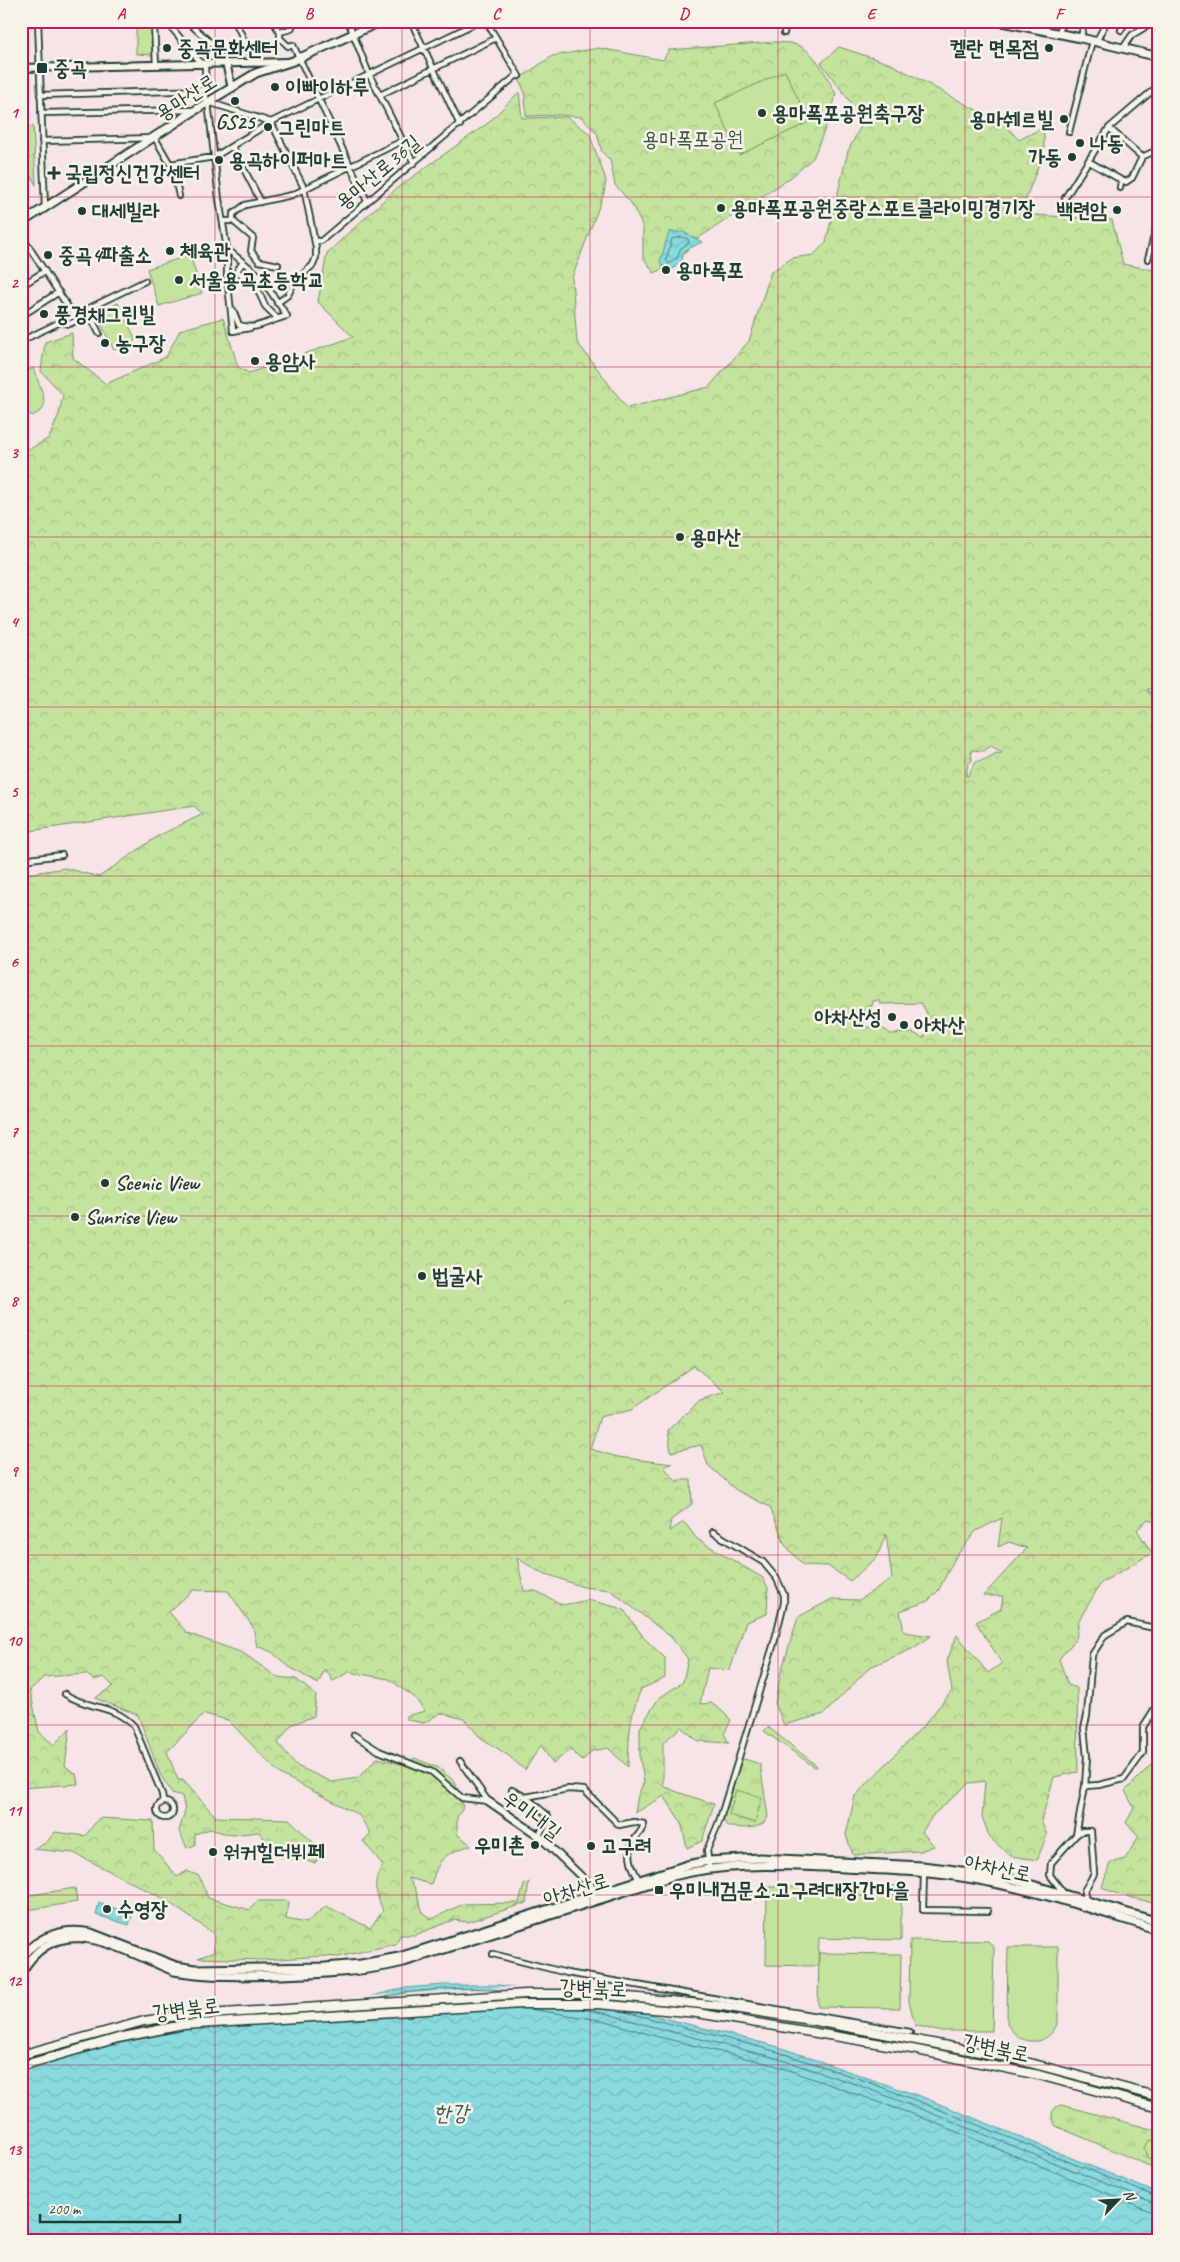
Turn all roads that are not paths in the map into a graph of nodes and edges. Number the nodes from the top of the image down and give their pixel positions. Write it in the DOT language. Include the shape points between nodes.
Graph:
graph roads {
  1 [pos="156,21"];
  2 [pos="166,21"];
  3 [pos="187,21"];
  4 [pos="235,21"];
  5 [pos="272,21"];
  6 [pos="299,21"];
  7 [pos="348,21"];
  8 [pos="382,21"];
  9 [pos="411,21"];
  10 [pos="480,21"];
  11 [pos="486,21"];
  12 [pos="786,21"];
  13 [pos="997,21"];
  14 [pos="1064,21"];
  15 [pos="1084,21"];
  16 [pos="1107,21"];
  17 [pos="1126,21"];
  18 [pos="1155,21"];
  19 [pos="38,22"];
  20 [pos="21,23"];
  21 [pos="1121,30"];
  22 [pos="280,32"];
  23 [pos="784,33"];
  24 [pos="1058,34"];
  25 [pos="352,35"];
  26 [pos="496,38"];
  27 [pos="1081,38"];
  28 [pos="1094,41"];
  29 [pos="424,48"];
  30 [pos="1123,48"];
  31 [pos="1159,57"];
  32 [pos="296,60"];
  33 [pos="254,62"];
  34 [pos="226,63"];
  35 [pos="203,64"];
  36 [pos="156,65"];
  37 [pos="21,68"];
  38 [pos="39,68"];
  39 [pos="433,69"];
  40 [pos="370,74"];
  41 [pos="1159,86"];
  42 [pos="232,88"];
  43 [pos="205,90"];
  44 [pos="40,95"];
  45 [pos="380,95"];
  46 [pos="318,99"];
  47 [pos="207,103"];
  48 [pos="197,110"];
  49 [pos="41,113"];
  50 [pos="271,122"];
  51 [pos="460,125"];
  52 [pos="1109,128"];
  53 [pos="1069,132"];
  54 [pos="155,138"];
  55 [pos="42,140"];
  56 [pos="402,141"];
  57 [pos="232,146"];
  58 [pos="1159,149"];
  59 [pos="214,157"];
  60 [pos="1142,157"];
  61 [pos="1088,160"];
  62 [pos="176,162"];
  63 [pos="414,163"];
  64 [pos="349,165"];
  65 [pos="1121,180"];
  66 [pos="304,188"];
  67 [pos="1120,188"];
  68 [pos="179,196"];
  69 [pos="1065,198"];
  70 [pos="367,201"];
  71 [pos="261,202"];
  72 [pos="45,209"];
  73 [pos="1159,217"];
  74 [pos="224,221"];
  75 [pos="232,221"];
  76 [pos="21,223"];
  77 [pos="21,235"];
  78 [pos="316,241"];
  79 [pos="30,248"];
  80 [pos="227,249"];
  81 [pos="21,253"];
  82 [pos="1148,259"];
  83 [pos="243,262"];
  84 [pos="278,265"];
  85 [pos="45,271"];
  86 [pos="145,281"];
  87 [pos="21,286"];
  88 [pos="59,292"];
  89 [pos="277,303"];
  90 [pos="232,309"];
  91 [pos="21,316"];
  92 [pos="74,316"];
  93 [pos="277,318"];
  94 [pos="61,322"];
  95 [pos="250,328"];
  96 [pos="99,333"];
  97 [pos="21,341"];
  98 [pos="62,855"];
  99 [pos="21,860"];
  100 [pos="713,1532"];
  101 [pos="1159,1629"];
  102 [pos="65,1694"];
  103 [pos="1159,1702"];
  104 [pos="354,1735"];
  105 [pos="460,1761"];
  106 [pos="1085,1786"];
  107 [pos="512,1790"];
  108 [pos="526,1797"];
  109 [pos="488,1801"];
  110 [pos="164,1802"];
  111 [pos="1076,1835"];
  112 [pos="539,1836"];
  113 [pos="744,1862"];
  114 [pos="708,1864"];
  115 [pos="696,1867"];
  116 [pos="924,1872"];
  117 [pos="640,1881"];
  118 [pos="1065,1895"];
  119 [pos="595,1897"];
  120 [pos="1086,1902"];
  121 [pos="988,1911"];
  122 [pos="1159,1922"];
  123 [pos="1144,1926"];
  124 [pos="1159,1930"];
  125 [pos="1159,1935"];
  126 [pos="493,1954"];
  127 [pos="21,1957"];
  128 [pos="21,1973"];
  129 [pos="910,2036"];
  130 [pos="21,2055"];
  131 [pos="21,2066"];
  132 [pos="1159,2097"];
  133 [pos="1159,2108"];
  1 -- 36 [label="street"];
  2 -- 35 [label="street"];
  3 -- 34 [label="street" via="212,44"];
  4 -- 33 [label="street"];
  5 -- 22 [label="street"];
  6 -- 22 [label="street" via="291,29"];
  7 -- 25 [label="street"];
  8 -- 25 [label="main road, 용마산로"];
  9 -- 29 [label="street"];
  10 -- 29 [label="street"];
  11 -- 26 [label="street"];
  12 -- 23 [label="street"];
  13 -- 24 [label="main road"];
  14 -- 24 [label="street"];
  15 -- 27 [label="street"];
  16 -- 28 [label="street"];
  17 -- 21 [label="street"];
  18 -- 30 [label="street" via="1132,35"];
  19 -- 20 [label="street"];
  19 -- 38 [label="street"];
  22 -- 32 [label="street" via="280,38 288,46 293,45"];
  24 -- 27 [label="main road"];
  25 -- 32 [label="main road, 용마산로"];
  25 -- 40 [label="street"];
  26 -- 39 [label="street"];
  26 -- 51 [label="street, 용마산로36길" via="519,76"];
  27 -- 28 [label="main road"];
  28 -- 30 [label="main road"];
  28 -- 53 [label="street"];
  29 -- 39 [label="street"];
  29 -- 40 [label="street"];
  30 -- 31 [label="main road"];
  32 -- 33 [label="main road"];
  32 -- 42 [label="main road, 용마산로" via="256,73"];
  32 -- 46 [label="street"];
  33 -- 34 [label="main road"];
  34 -- 35 [label="main road"];
  34 -- 42 [label="main road"];
  35 -- 36 [label="main road"];
  35 -- 43 [label="street"];
  36 -- 38 [label="main road"];
  37 -- 38 [label="main road"];
  38 -- 44 [label="street"];
  39 -- 45 [label="street"];
  39 -- 51 [label="street"];
  40 -- 45 [label="street"];
  40 -- 46 [label="street"];
  41 -- 52 [label="street"];
  42 -- 47 [label="main road, 용마산로"];
  43 -- 44 [label="street"];
  43 -- 47 [label="street"];
  44 -- 49 [label="street"];
  45 -- 56 [label="street"];
  46 -- 50 [label="street"];
  46 -- 64 [label="street"];
  47 -- 48 [label="main road, 용마산로"];
  47 -- 50 [label="street"];
  47 -- 59 [label="street"];
  48 -- 49 [label="street"];
  48 -- 54 [label="main road, 용마산로"];
  49 -- 55 [label="street"];
  50 -- 57 [label="street"];
  50 -- 66 [label="street"];
  51 -- 63 [label="street, 용마산로36길"];
  52 -- 60 [label="street"];
  52 -- 61 [label="street"];
  54 -- 55 [label="street"];
  54 -- 62 [label="street" via="170,164"];
  54 -- 72 [label="main road, 용마산로"];
  55 -- 72 [label="street"];
  56 -- 63 [label="street"];
  56 -- 64 [label="street"];
  57 -- 59 [label="street"];
  57 -- 71 [label="street"];
  58 -- 60 [label="street"];
  59 -- 62 [label="street"];
  59 -- 74 [label="street"];
  60 -- 65 [label="street" via="1132,178 1126,182"];
  61 -- 65 [label="street"];
  61 -- 69 [label="street"];
  62 -- 68 [label="street"];
  63 -- 70 [label="street, 용마산로36길"];
  64 -- 66 [label="street"];
  64 -- 70 [label="street"];
  65 -- 67 [label="street"];
  66 -- 71 [label="street"];
  66 -- 78 [label="street"];
  70 -- 78 [label="street, 용마산로36길" via="321,241"];
  71 -- 75 [label="street" via="245,205 233,214"];
  72 -- 76 [label="main road, 용마산로"];
  73 -- 82 [label="street"];
  74 -- 75 [label="street"];
  74 -- 80 [label="street"];
  75 -- 84 [label="street" via="254,238 251,250 259,261"];
  77 -- 79 [label="street"];
  78 -- 89 [label="street" via="313,265"];
  79 -- 81 [label="street"];
  79 -- 85 [label="street"];
  80 -- 83 [label="street"];
  80 -- 90 [label="street"];
  83 -- 89 [label="street" via="260,276"];
  83 -- 93 [label="street" via="237,271 257,288 265,306"];
  85 -- 87 [label="street"];
  85 -- 88 [label="street"];
  86 -- 92 [label="street"];
  88 -- 91 [label="street"];
  88 -- 92 [label="street"];
  89 -- 93 [label="street" via="287,316"];
  90 -- 95 [label="street" via="239,325"];
  90 -- 95 [label="street" via="233,331"];
  92 -- 94 [label="street"];
  93 -- 95 [label="street" via="262,327"];
  94 -- 96 [label="street" via="69,324 87,316"];
  94 -- 97 [label="street"];
  98 -- 99 [label="street"];
  100 -- 114 [label="street" via="763,1562 778,1579 784,1602 719,1822 707,1850"];
  101 -- 106 [label="street" via="1127,1622 1105,1635 1092,1655 1084,1728"];
  102 -- 110 [label="street" via="77,1702 106,1707 134,1726"];
  103 -- 106 [label="street" via="1143,1727 1144,1753 1124,1779 1100,1786"];
  104 -- 109 [label="street, 우미내길" via="379,1751 432,1772 462,1798"];
  105 -- 109 [label="street"];
  106 -- 111 [label="street"];
  107 -- 108 [label="street"];
  108 -- 112 [label="street" via="548,1816"];
  108 -- 117 [label="street" via="568,1789 584,1790 619,1824 644,1824 632,1843 631,1868"];
  109 -- 112 [label="main road, 우미내길"];
  111 -- 118 [label="street" via="1051,1863 1050,1875"];
  111 -- 120 [label="street" via="1091,1831 1094,1874 1084,1891"];
  112 -- 119 [label="main road, 우미내길" via="591,1886"];
  113 -- 114 [label="main road, 아차산로"];
  113 -- 116 [label="main road, 아차산로"];
  113 -- 118 [label="main road, 아차산로" via="819,1860 940,1868 1012,1879"];
  114 -- 115 [label="main road, 아차산로"];
  115 -- 117 [label="main road, 아차산로"];
  115 -- 119 [label="main road, 아차산로"];
  116 -- 121 [label="street" via="923,1910"];
  116 -- 123 [label="main road, 아차산로" via="1016,1888"];
  117 -- 119 [label="main road, 아차산로"];
  118 -- 120 [label="main road, 아차산로"];
  119 -- 127 [label="main road, 아차산로" via="399,1958 362,1964 295,1969 195,1969 176,1966 78,1930 46,1937"];
  119 -- 128 [label="main road, 아차산로" via="404,1962 368,1969 320,1974 223,1976 174,1971 98,1941 69,1936 46,1944 27,1962"];
  120 -- 122 [label="main road, 아차산로"];
  123 -- 124 [label="main road, 아차산로"];
  123 -- 125 [label="main road"];
  126 -- 129 [label="street" via="567,1972"];
  129 -- 130 [label="highway, 강변북로" via="722,2006 597,1994 526,1994 177,2016 144,2021"];
  129 -- 132 [label="highway, 강변북로" via="1011,2058"];
  131 -- 133 [label="highway, 강변북로" via="146,2031 183,2025 522,2004 598,2004 697,2013 912,2049 1039,2075"];
}
